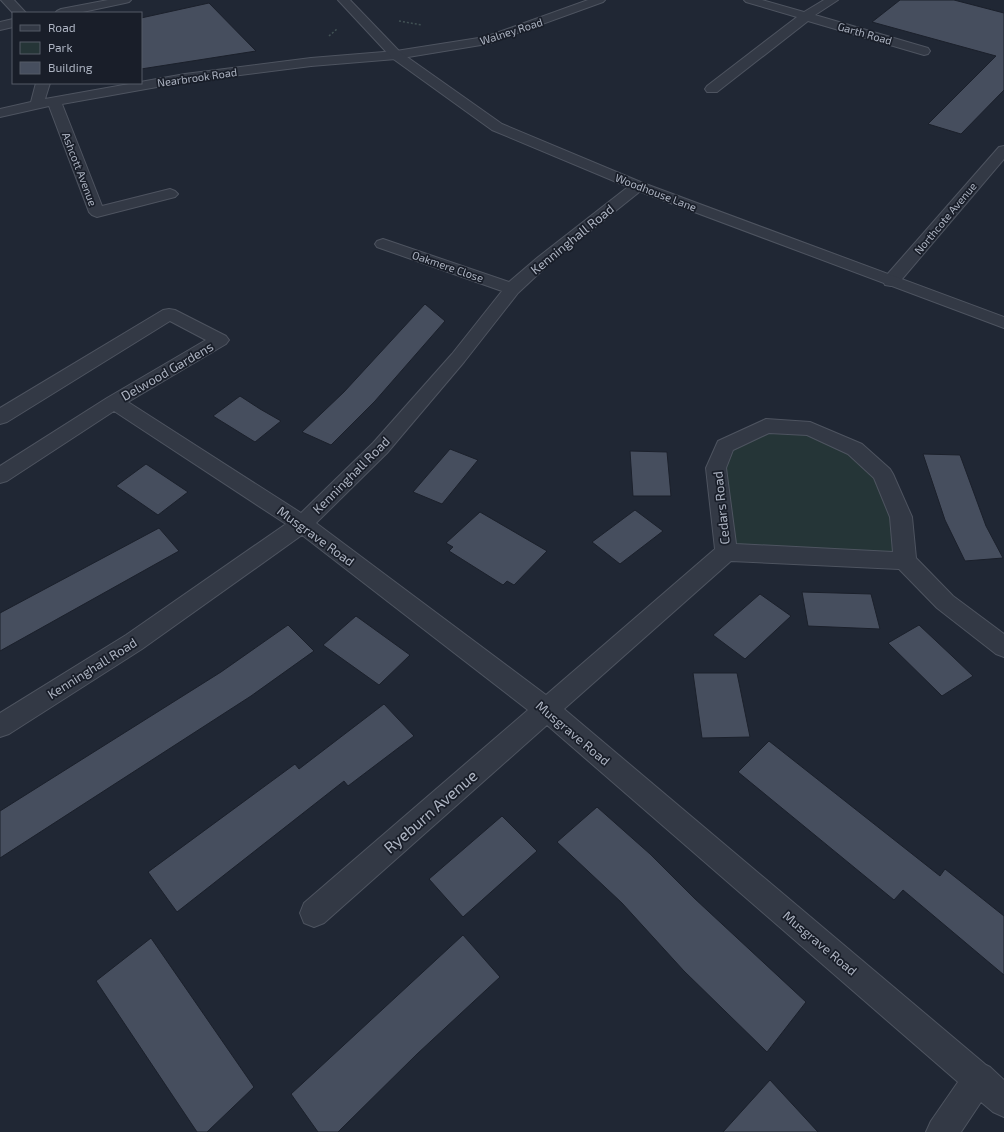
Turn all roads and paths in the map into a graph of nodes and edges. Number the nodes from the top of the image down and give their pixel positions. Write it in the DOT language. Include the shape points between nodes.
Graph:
graph roads {
  1 [pos="7,0"];
  2 [pos="125,0"];
  3 [pos="344,0"];
  4 [pos="599,0"];
  5 [pos="750,0"];
  6 [pos="832,0"];
  7 [pos="19,12"];
  8 [pos="66,12"];
  9 [pos="806,16"];
  10 [pos="12,23"];
  11 [pos="0,26"];
  12 [pos="924,51"];
  13 [pos="396,55"];
  14 [pos="43,84"];
  15 [pos="712,89"];
  16 [pos="54,101"];
  17 [pos="37,105"];
  18 [pos="0,113"];
  19 [pos="1002,154"];
  20 [pos="638,186"];
  21 [pos="170,194"];
  22 [pos="384,244"];
  23 [pos="891,281"];
  24 [pos="512,288"];
  25 [pos="1004,323"];
  26 [pos="114,402"];
  27 [pos="0,417"];
  28 [pos="0,476"];
  29 [pos="302,524"];
  30 [pos="726,552"];
  31 [pos="905,561"];
  32 [pos="1004,647"];
  33 [pos="546,710"];
  34 [pos="0,726"];
  35 [pos="314,913"];
  36 [pos="979,1078"];
  37 [pos="1004,1101"];
  38 [pos="942,1132"];
  1 -- 7 [label="street"];
  2 -- 8 [label="street"];
  3 -- 13 [label="street, Woodhouse Lane"];
  4 -- 13 [label="street, Walney Road" via="487,40"];
  5 -- 9 [label="street, Garth Road"];
  6 -- 9 [label="street"];
  9 -- 12 [label="street, Garth Road"];
  9 -- 15 [label="street"];
  10 -- 11 [label="street"];
  13 -- 16 [label="street, Nearbrook Road" via="311,62 185,78"];
  13 -- 20 [label="street, Woodhouse Lane" via="497,127"];
  14 -- 17 [label="street"];
  16 -- 17 [label="street, Nearbrook Road"];
  16 -- 21 [label="street, Ashcott Avenue" via="97,212"];
  17 -- 18 [label="street, Nearbrook Road"];
  19 -- 23 [label="street, Northcote Avenue"];
  20 -- 23 [label="street, Woodhouse Lane"];
  20 -- 24 [label="street, Kenninghall Road"];
  22 -- 24 [label="street, Oakmere Close"];
  23 -- 25 [label="street, Woodhouse Lane"];
  24 -- 29 [label="street, Kenninghall Road" via="458,358 380,448"];
  26 -- 27 [label="street, Delwood Gardens" via="220,340 169,314"];
  26 -- 28 [label="street, Delwood Gardens"];
  26 -- 29 [label="street, Musgrave Road"];
  29 -- 33 [label="street, Musgrave Road"];
  29 -- 34 [label="street, Kenninghall Road" via="134,642"];
  30 -- 31 [label="street, Cedars Road"];
  30 -- 31 [label="street, Cedars Road" via="716,468 725,446 766,426 810,429 855,449 883,474 901,517"];
  30 -- 33 [label="street, Cedars Road"];
  31 -- 32 [label="street" via="945,602"];
  33 -- 35 [label="street, Ryeburn Avenue"];
  33 -- 36 [label="street, Musgrave Road"];
  36 -- 37 [label="street, Musgrave Road"];
  36 -- 38 [label="street"];
}
